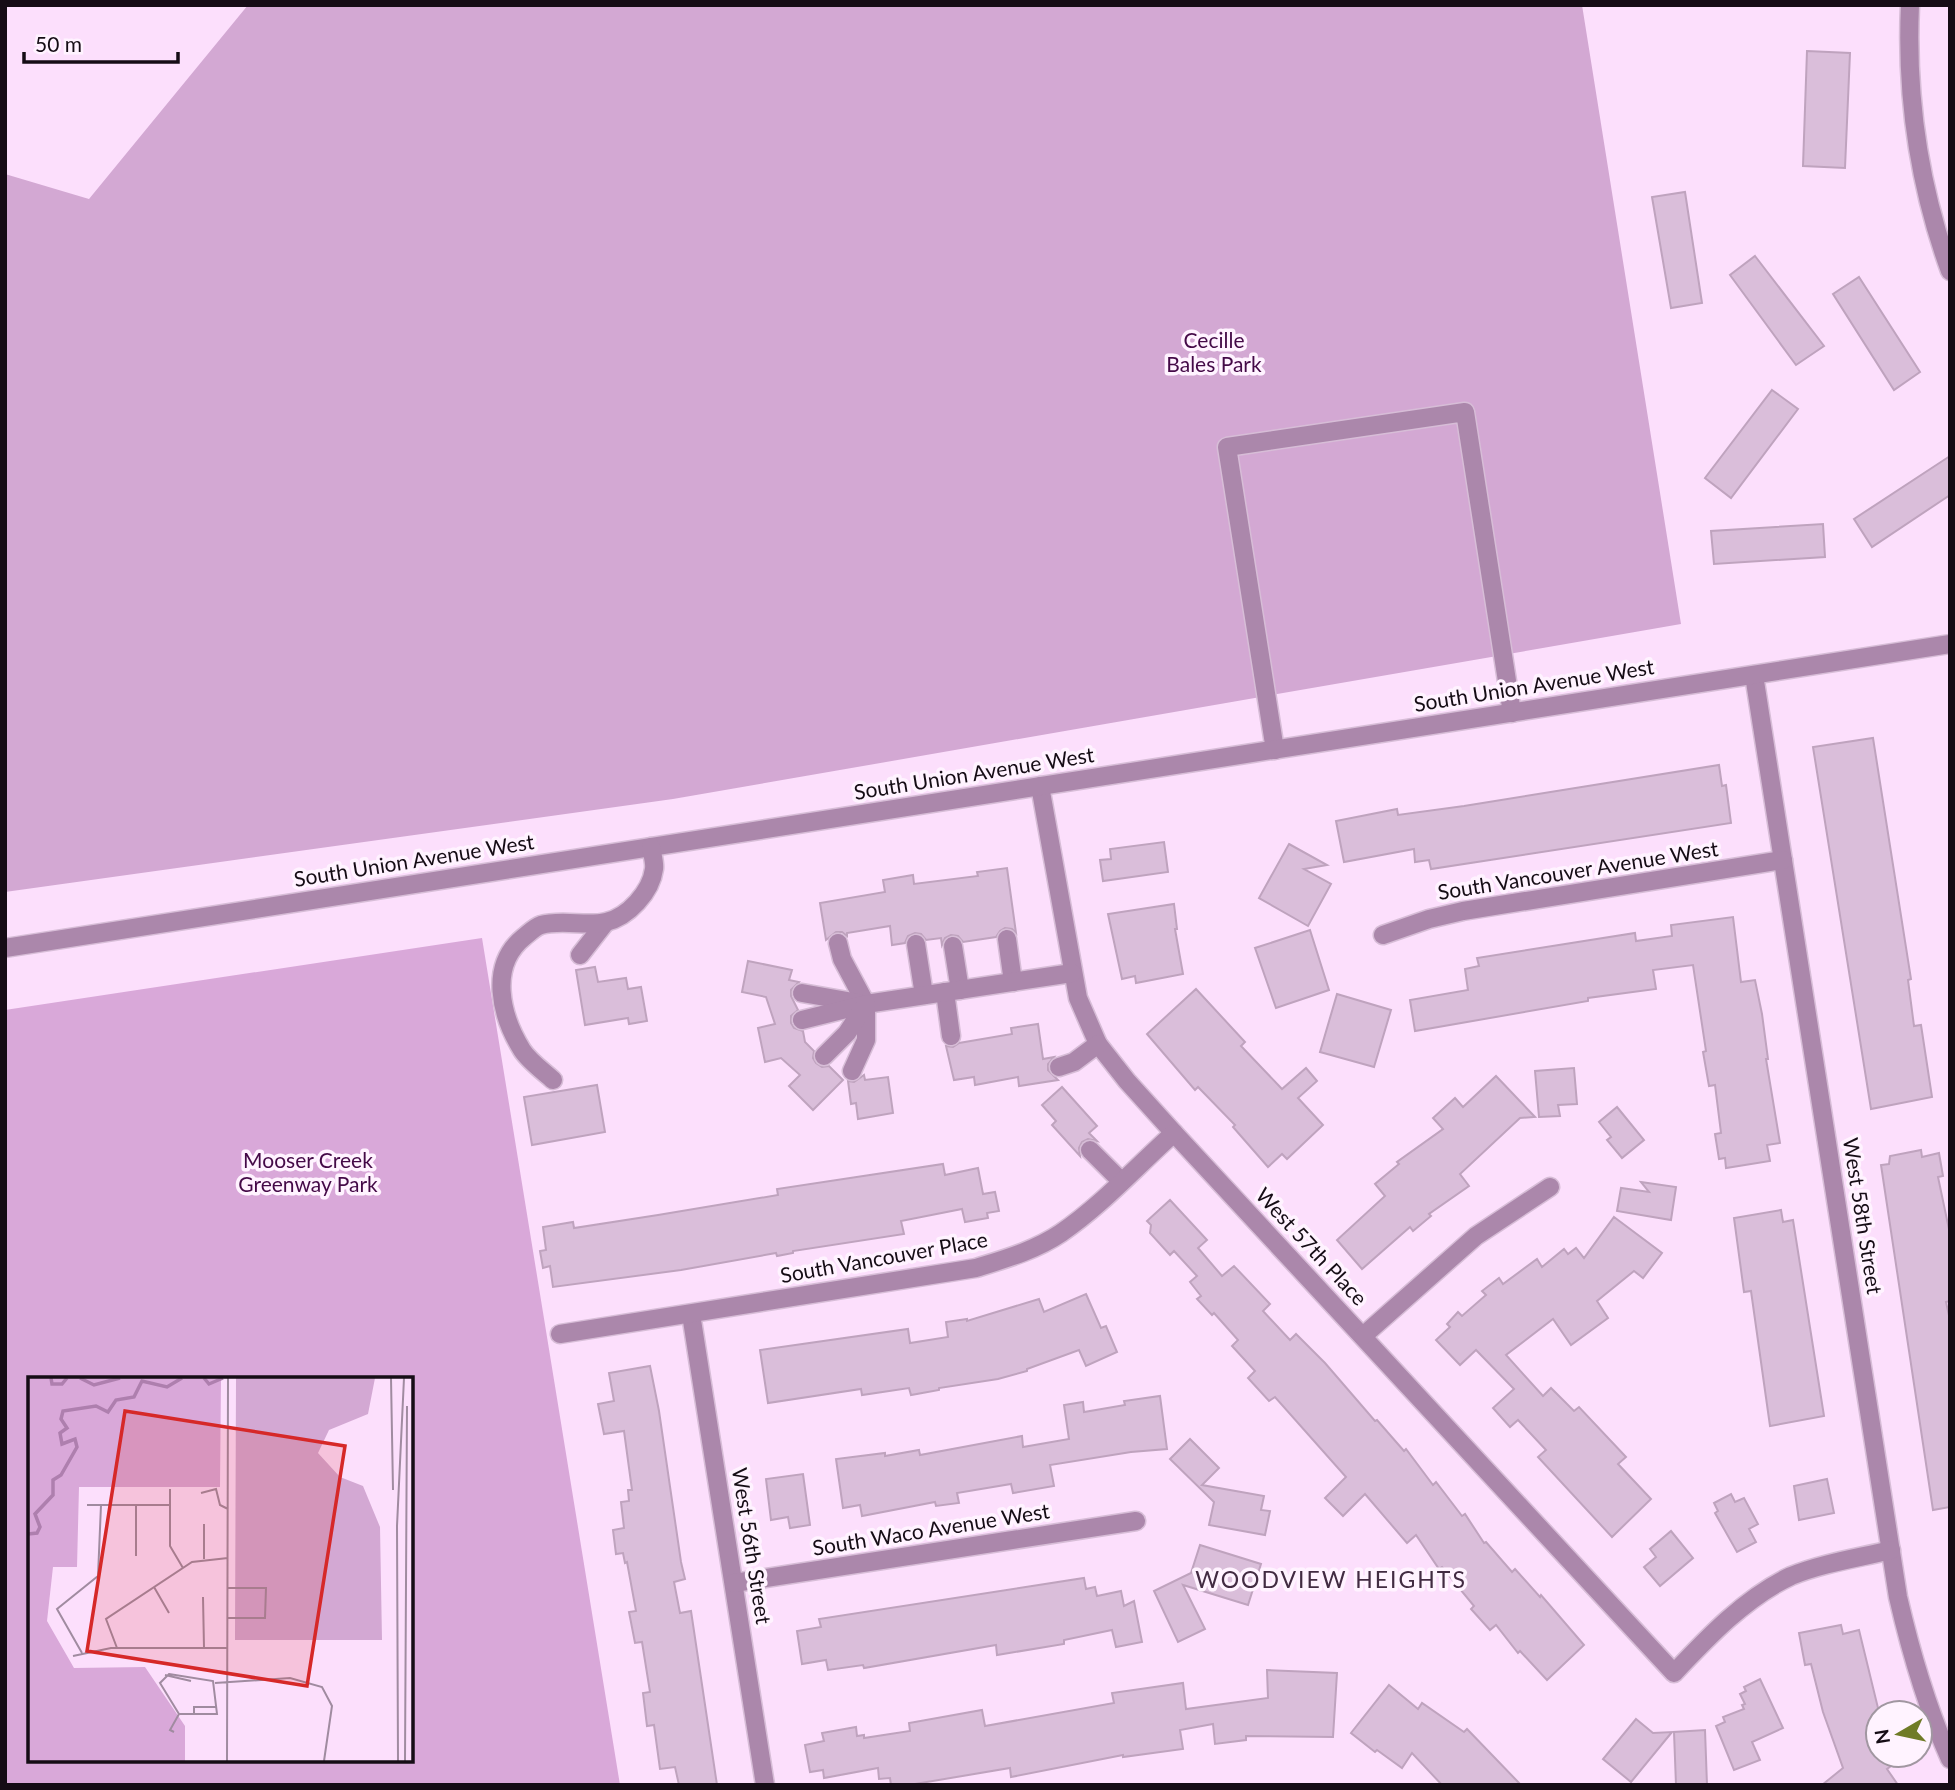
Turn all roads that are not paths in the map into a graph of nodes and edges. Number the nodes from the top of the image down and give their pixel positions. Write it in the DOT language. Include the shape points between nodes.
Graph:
graph roads {
  1 [pos="1910,5"];
  2 [pos="1950,271"];
  3 [pos="1950,644"];
  4 [pos="1754,675"];
  5 [pos="1511,713"];
  6 [pos="1275,750"];
  7 [pos="1041,786"];
  8 [pos="650,847"];
  9 [pos="1783,860"];
  10 [pos="605,923"];
  11 [pos="1382,935"];
  12 [pos="1007,939"];
  13 [pos="838,943"];
  14 [pos="916,944"];
  15 [pos="954,946"];
  16 [pos="5,948"];
  17 [pos="579,954"];
  18 [pos="1072,973"];
  19 [pos="1013,982"];
  20 [pos="953,991"];
  21 [pos="802,993"];
  22 [pos="924,995"];
  23 [pos="866,1004"];
  24 [pos="802,1020"];
  25 [pos="951,1035"];
  26 [pos="1098,1044"];
  27 [pos="824,1056"];
  28 [pos="1059,1067"];
  29 [pos="852,1071"];
  30 [pos="553,1080"];
  31 [pos="1174,1133"];
  32 [pos="1090,1150"];
  33 [pos="1121,1181"];
  34 [pos="1550,1187"];
  35 [pos="691,1314"];
  36 [pos="560,1334"];
  37 [pos="1363,1336"];
  38 [pos="1136,1521"];
  39 [pos="1891,1550"];
  40 [pos="734,1583"];
  41 [pos="1950,1759"];
  42 [pos="765,1785"];
  1 -- 2 [label="street" via="1916,139"];
  3 -- 4 [label="street, South Union Avenue West"];
  4 -- 5 [label="street, South Union Avenue West"];
  4 -- 9 [label="street, West 58th Street"];
  5 -- 6 [label="street, South Union Avenue West"];
  5 -- 6 [label="street" via="1465,412 1227,447"];
  6 -- 7 [label="street, South Union Avenue West"];
  7 -- 8 [label="street, South Union Avenue West"];
  7 -- 18 [label="street, West 57th Place"];
  8 -- 10 [label="street" via="654,868 644,894 625,914"];
  8 -- 16 [label="street, South Union Avenue West"];
  9 -- 11 [label="street, South Vancouver Avenue West" via="1470,910"];
  9 -- 39 [label="street, West 58th Street"];
  10 -- 17 [label="street"];
  10 -- 30 [label="street" via="539,925 513,947 503,968 506,1018 523,1052"];
  12 -- 19 [label="street"];
  13 -- 23 [label="street"];
  14 -- 22 [label="street"];
  15 -- 20 [label="street"];
  18 -- 19 [label="street"];
  18 -- 26 [label="street, West 57th Place"];
  19 -- 20 [label="street"];
  20 -- 22 [label="street"];
  20 -- 25 [label="street"];
  21 -- 23 [label="street"];
  22 -- 23 [label="street"];
  23 -- 24 [label="street"];
  23 -- 27 [label="street"];
  23 -- 29 [label="street" via="866,1040"];
  26 -- 28 [label="street"];
  26 -- 31 [label="street, West 57th Place"];
  31 -- 33 [label="street, South Vancouver Place"];
  31 -- 37 [label="street, West 57th Place"];
  32 -- 33 [label="street"];
  33 -- 35 [label="street, South Vancouver Place" via="1059,1234 1017,1255 976,1268"];
  34 -- 37 [label="street" via="1476,1236"];
  35 -- 36 [label="street, South Vancouver Place"];
  35 -- 40 [label="street, West 56th Street"];
  37 -- 39 [label="street, West 57th Place" via="1674,1673 1744,1606 1790,1577"];
  38 -- 40 [label="street, South Waco Avenue West"];
  39 -- 41 [label="street, West 58th Street" via="1916,1673"];
  40 -- 42 [label="street, West 56th Street"];
}
